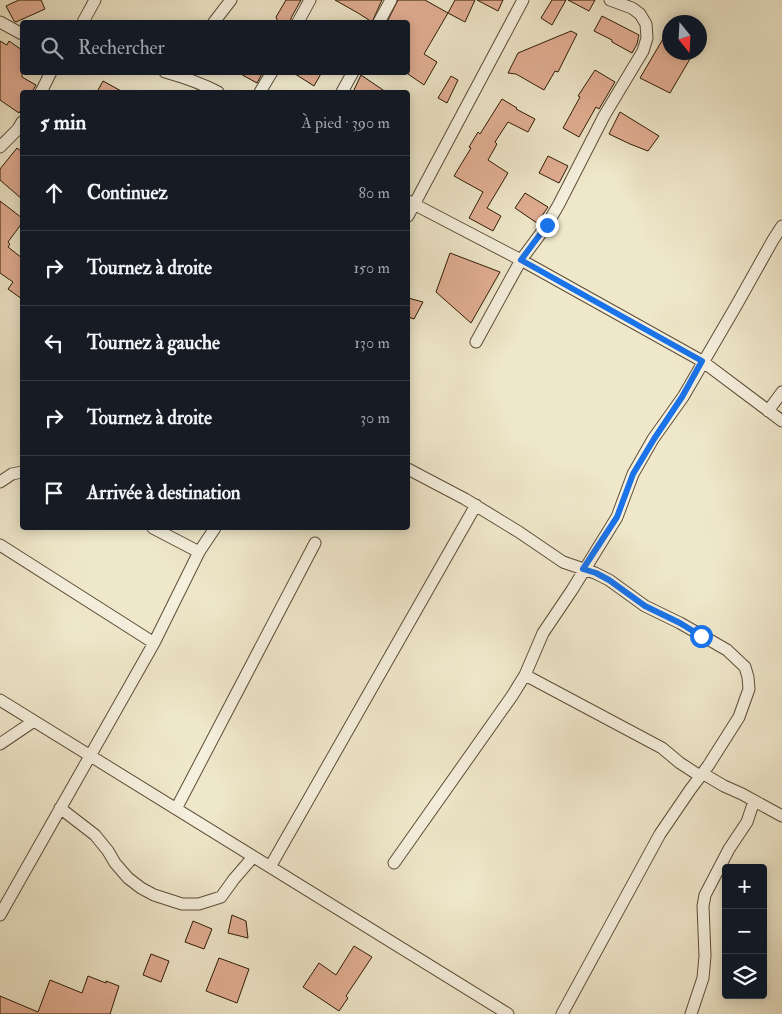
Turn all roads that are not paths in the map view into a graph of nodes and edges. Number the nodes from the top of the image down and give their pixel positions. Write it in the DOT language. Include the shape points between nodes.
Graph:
graph roads {
  1 [pos="95,0"];
  2 [pos="231,0"];
  3 [pos="310,0"];
  4 [pos="391,0"];
  5 [pos="523,0"];
  6 [pos="610,0"];
  7 [pos="634,4"];
  8 [pos="84,20"];
  9 [pos="216,20"];
  10 [pos="299,20"];
  11 [pos="380,20"];
  12 [pos="0,22"];
  13 [pos="20,33"];
  14 [pos="50,75"];
  15 [pos="182,75"];
  16 [pos="270,75"];
  17 [pos="351,75"];
  18 [pos="203,89"];
  19 [pos="42,90"];
  20 [pos="261,90"];
  21 [pos="343,90"];
  22 [pos="20,126"];
  23 [pos="0,147"];
  24 [pos="411,203"];
  25 [pos="782,226"];
  26 [pos="521,260"];
  27 [pos="476,342"];
  28 [pos="702,361"];
  29 [pos="782,392"];
  30 [pos="768,411"];
  31 [pos="782,421"];
  32 [pos="410,470"];
  33 [pos="20,472"];
  34 [pos="0,482"];
  35 [pos="476,505"];
  36 [pos="158,530"];
  37 [pos="214,530"];
  38 [pos="315,543"];
  39 [pos="0,546"];
  40 [pos="199,552"];
  41 [pos="583,569"];
  42 [pos="154,643"];
  43 [pos="525,675"];
  44 [pos="0,700"];
  45 [pos="34,721"];
  46 [pos="0,744"];
  47 [pos="90,757"];
  48 [pos="701,775"];
  49 [pos="754,801"];
  50 [pos="60,808"];
  51 [pos="176,809"];
  52 [pos="782,816"];
  53 [pos="253,857"];
  54 [pos="394,863"];
  55 [pos="270,867"];
  56 [pos="4,897"];
  57 [pos="0,915"];
  58 [pos="508,1014"];
  59 [pos="562,1014"];
  60 [pos="691,1014"];
  1 -- 8 [label="street"];
  2 -- 9 [label="street"];
  3 -- 10 [label="street"];
  4 -- 11 [label="street"];
  5 -- 24 [label="street"];
  6 -- 7 [label="street"];
  7 -- 26 [label="street" via="646,24 647,38 643,51 604,116 547,225"];
  12 -- 13 [label="street"];
  14 -- 19 [label="street"];
  15 -- 18 [label="street"];
  16 -- 20 [label="street"];
  17 -- 21 [label="street"];
  22 -- 23 [label="street"];
  24 -- 26 [label="street"];
  25 -- 28 [label="street"];
  26 -- 27 [label="street"];
  26 -- 28 [label="street"];
  28 -- 30 [label="street"];
  28 -- 41 [label="street" via="633,474 617,517"];
  29 -- 30 [label="street"];
  30 -- 31 [label="street"];
  32 -- 35 [label="street"];
  33 -- 34 [label="street"];
  35 -- 41 [label="street" via="563,562"];
  35 -- 55 [label="street"];
  36 -- 40 [label="street"];
  37 -- 40 [label="street"];
  38 -- 51 [label="street"];
  39 -- 42 [label="street"];
  40 -- 42 [label="street"];
  41 -- 43 [label="street" via="542,633"];
  41 -- 48 [label="street" via="609,580 645,606 727,650 745,667 749,689 739,717"];
  42 -- 47 [label="street"];
  43 -- 48 [label="street" via="662,748"];
  43 -- 54 [label="street"];
  44 -- 45 [label="street"];
  45 -- 46 [label="street"];
  45 -- 47 [label="street"];
  47 -- 50 [label="street"];
  47 -- 51 [label="street"];
  48 -- 49 [label="street"];
  48 -- 59 [label="street" via="660,834"];
  49 -- 52 [label="street"];
  49 -- 60 [label="street" via="746,822 705,895 703,978"];
  50 -- 53 [label="street" via="95,835 128,878 154,895 182,904 199,904 221,897"];
  50 -- 56 [label="street"];
  51 -- 53 [label="street"];
  53 -- 55 [label="street"];
  55 -- 58 [label="street"];
  56 -- 57 [label="street"];
}
